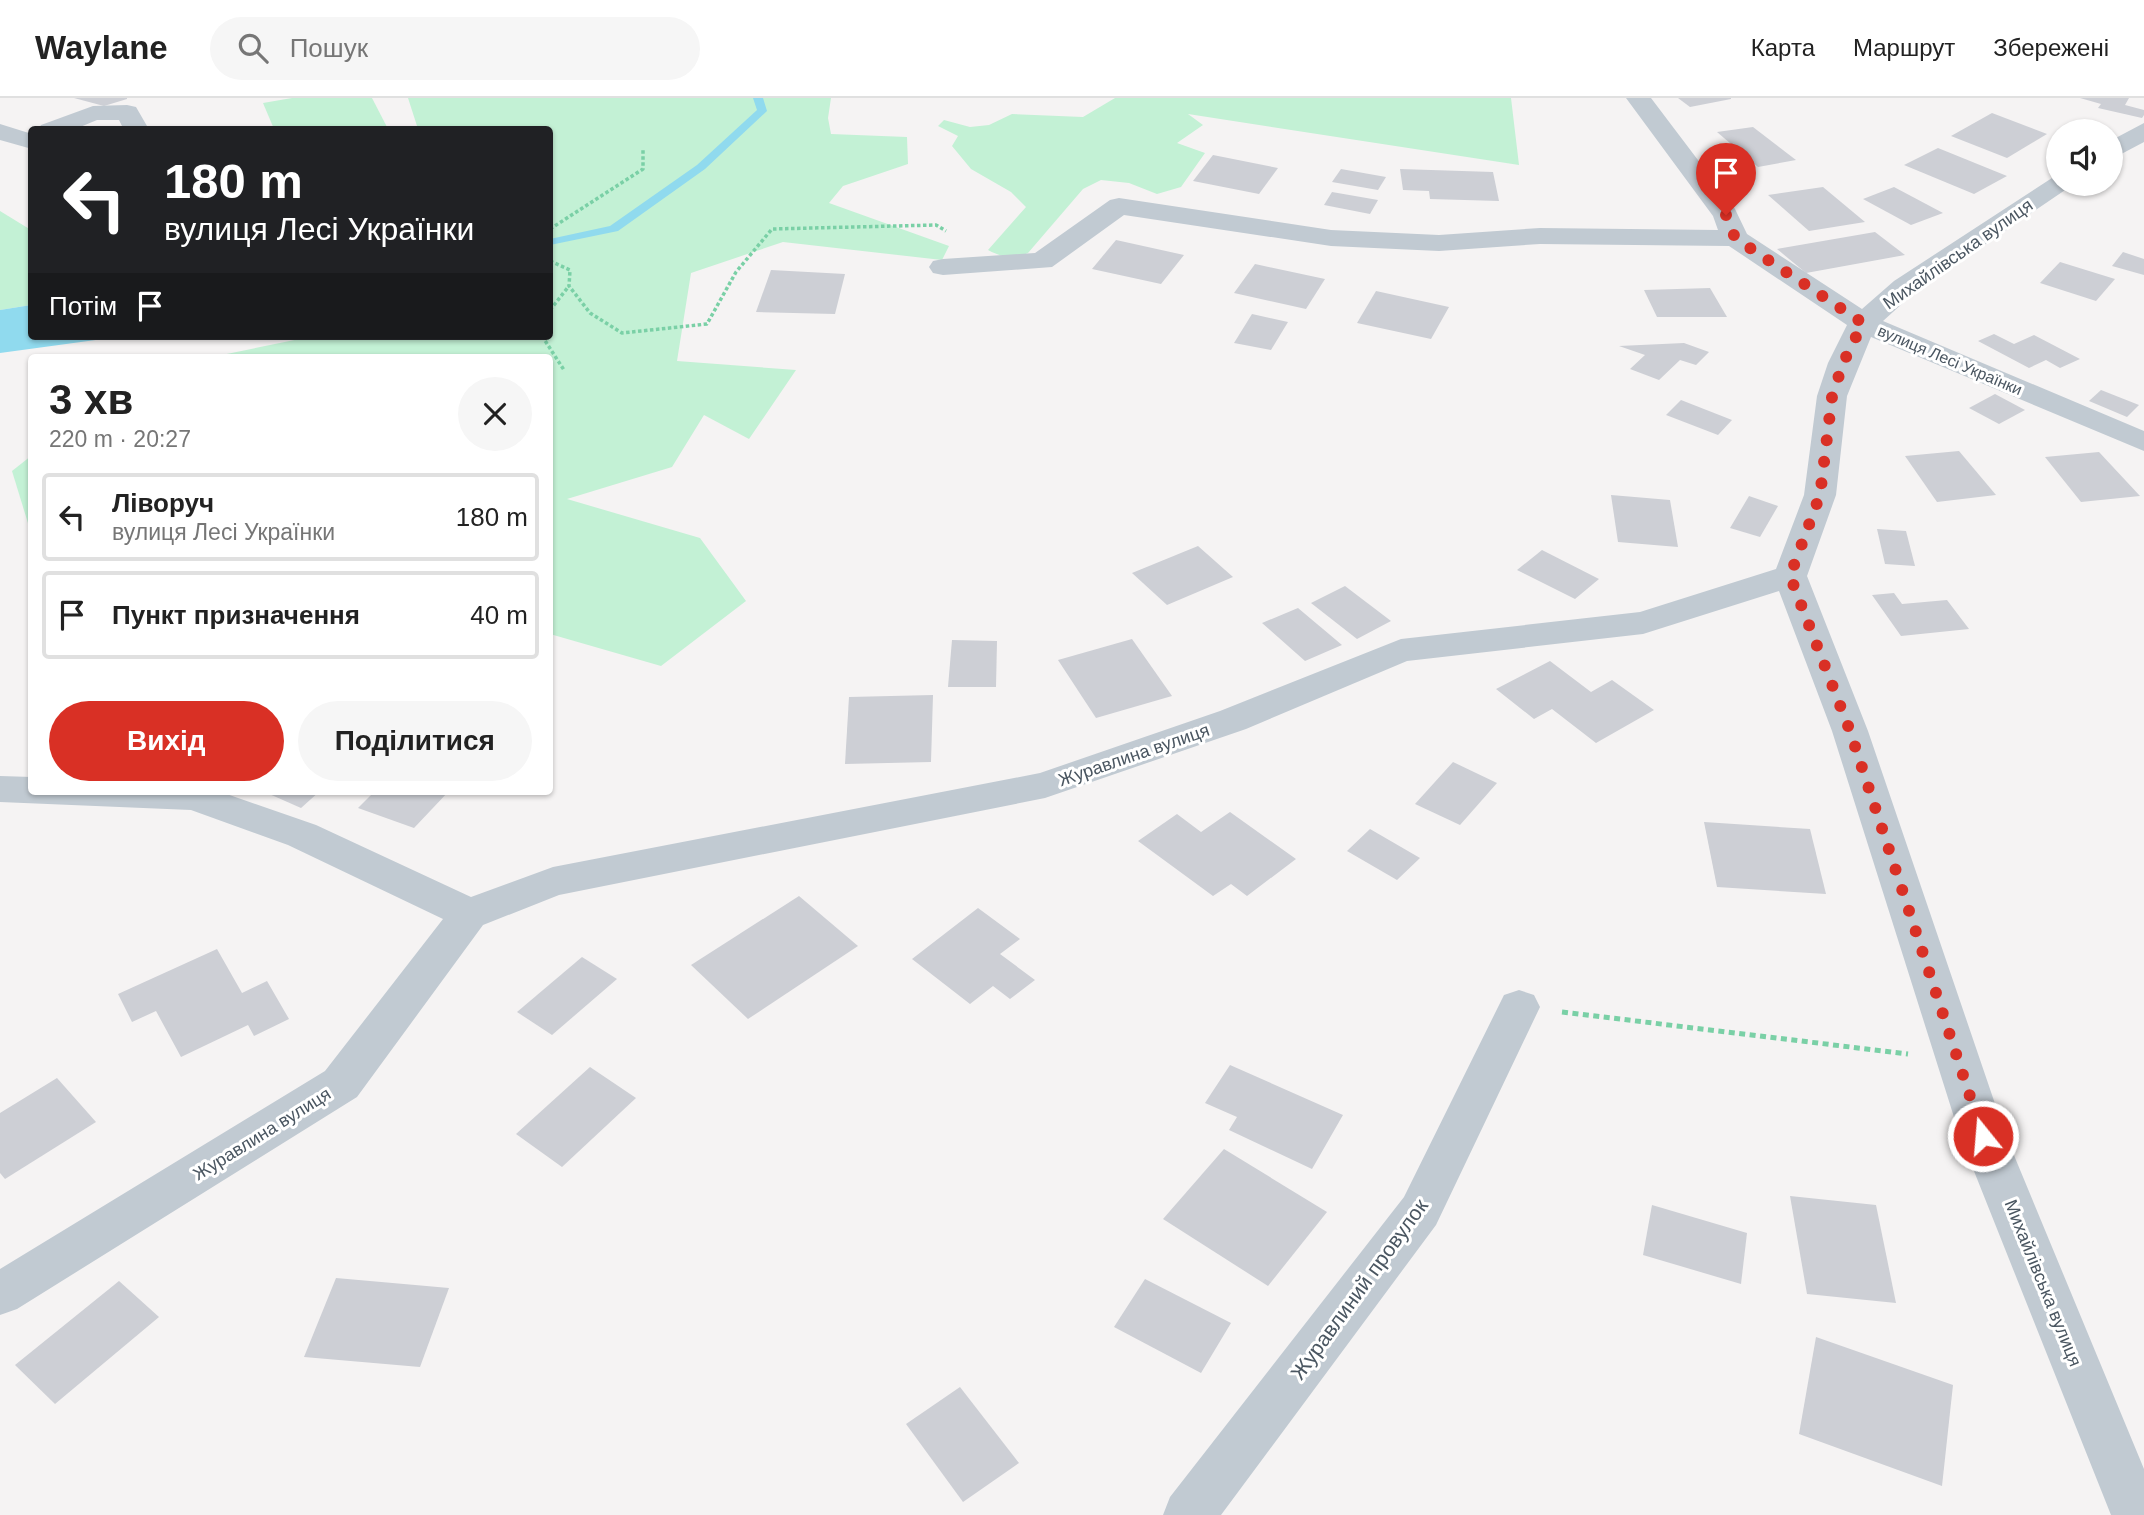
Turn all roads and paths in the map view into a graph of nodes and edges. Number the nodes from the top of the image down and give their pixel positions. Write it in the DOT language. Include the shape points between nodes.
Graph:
graph roads {
  1 [pos="1637,98"];
  2 [pos="60,126"];
  3 [pos="135,126"];
  4 [pos="2144,131"];
  5 [pos="2123,144"];
  6 [pos="643,148"];
  7 [pos="2046,194"];
  8 [pos="553,227"];
  9 [pos="1735,238"];
  10 [pos="553,262"];
  11 [pos="997,264"];
  12 [pos="943,267"];
  13 [pos="569,286"];
  14 [pos="553,306"];
  15 [pos="1863,323"];
  16 [pos="545,340"];
  17 [pos="564,370"];
  18 [pos="2144,442"];
  19 [pos="1790,576"];
  20 [pos="0,789"];
  21 [pos="28,790"];
  22 [pos="144,795"];
  23 [pos="469,914"];
  24 [pos="1519,1007"];
  25 [pos="1961,1060"];
  26 [pos="0,1294"];
  27 [pos="1189,1515"];
  28 [pos="2137,1515"];
  1 -- 9 [label="street" via="1726,215"];
  2 -- 3 [label="street" via="93,113 127,112"];
  4 -- 5 [label="street"];
  6 -- 8 [label="path" via="643,169"];
  7 -- 15 [label="street, Михайлівська вулиця" via="1904,287"];
  9 -- 11 [label="street" via="1540,236 1439,243 1345,238 1119,206 1042,261"];
  9 -- 15 [label="street, вулиця Лесі Українки"];
  10 -- 13 [label="path" via="570,270"];
  11 -- 12 [label="street"];
  11 -- 13 [label="path" via="936,225 772,229 736,272 707,324 622,333 590,313"];
  13 -- 14 [label="path"];
  15 -- 18 [label="street, вулиця Лесі Українки"];
  15 -- 19 [label="street, Михайлівська вулиця" via="1832,397 1820,495"];
  16 -- 17 [label="path"];
  19 -- 23 [label="street, Журавлина вулиця" via="1643,624 1401,650 1233,720 1045,785 553,882"];
  19 -- 25 [label="street, Михайлівська вулиця" via="1850,731"];
  20 -- 21 [label="street"];
  22 -- 23 [label="street" via="194,797 302,835"];
  23 -- 26 [label="street, Журавлина вулиця" via="341,1084"];
  24 -- 25 [label="path"];
  24 -- 27 [label="street, Журавлиний провулок" via="1420,1211"];
  25 -- 28 [label="street, Михайлівська вулиця" via="1983,1136"];
}
